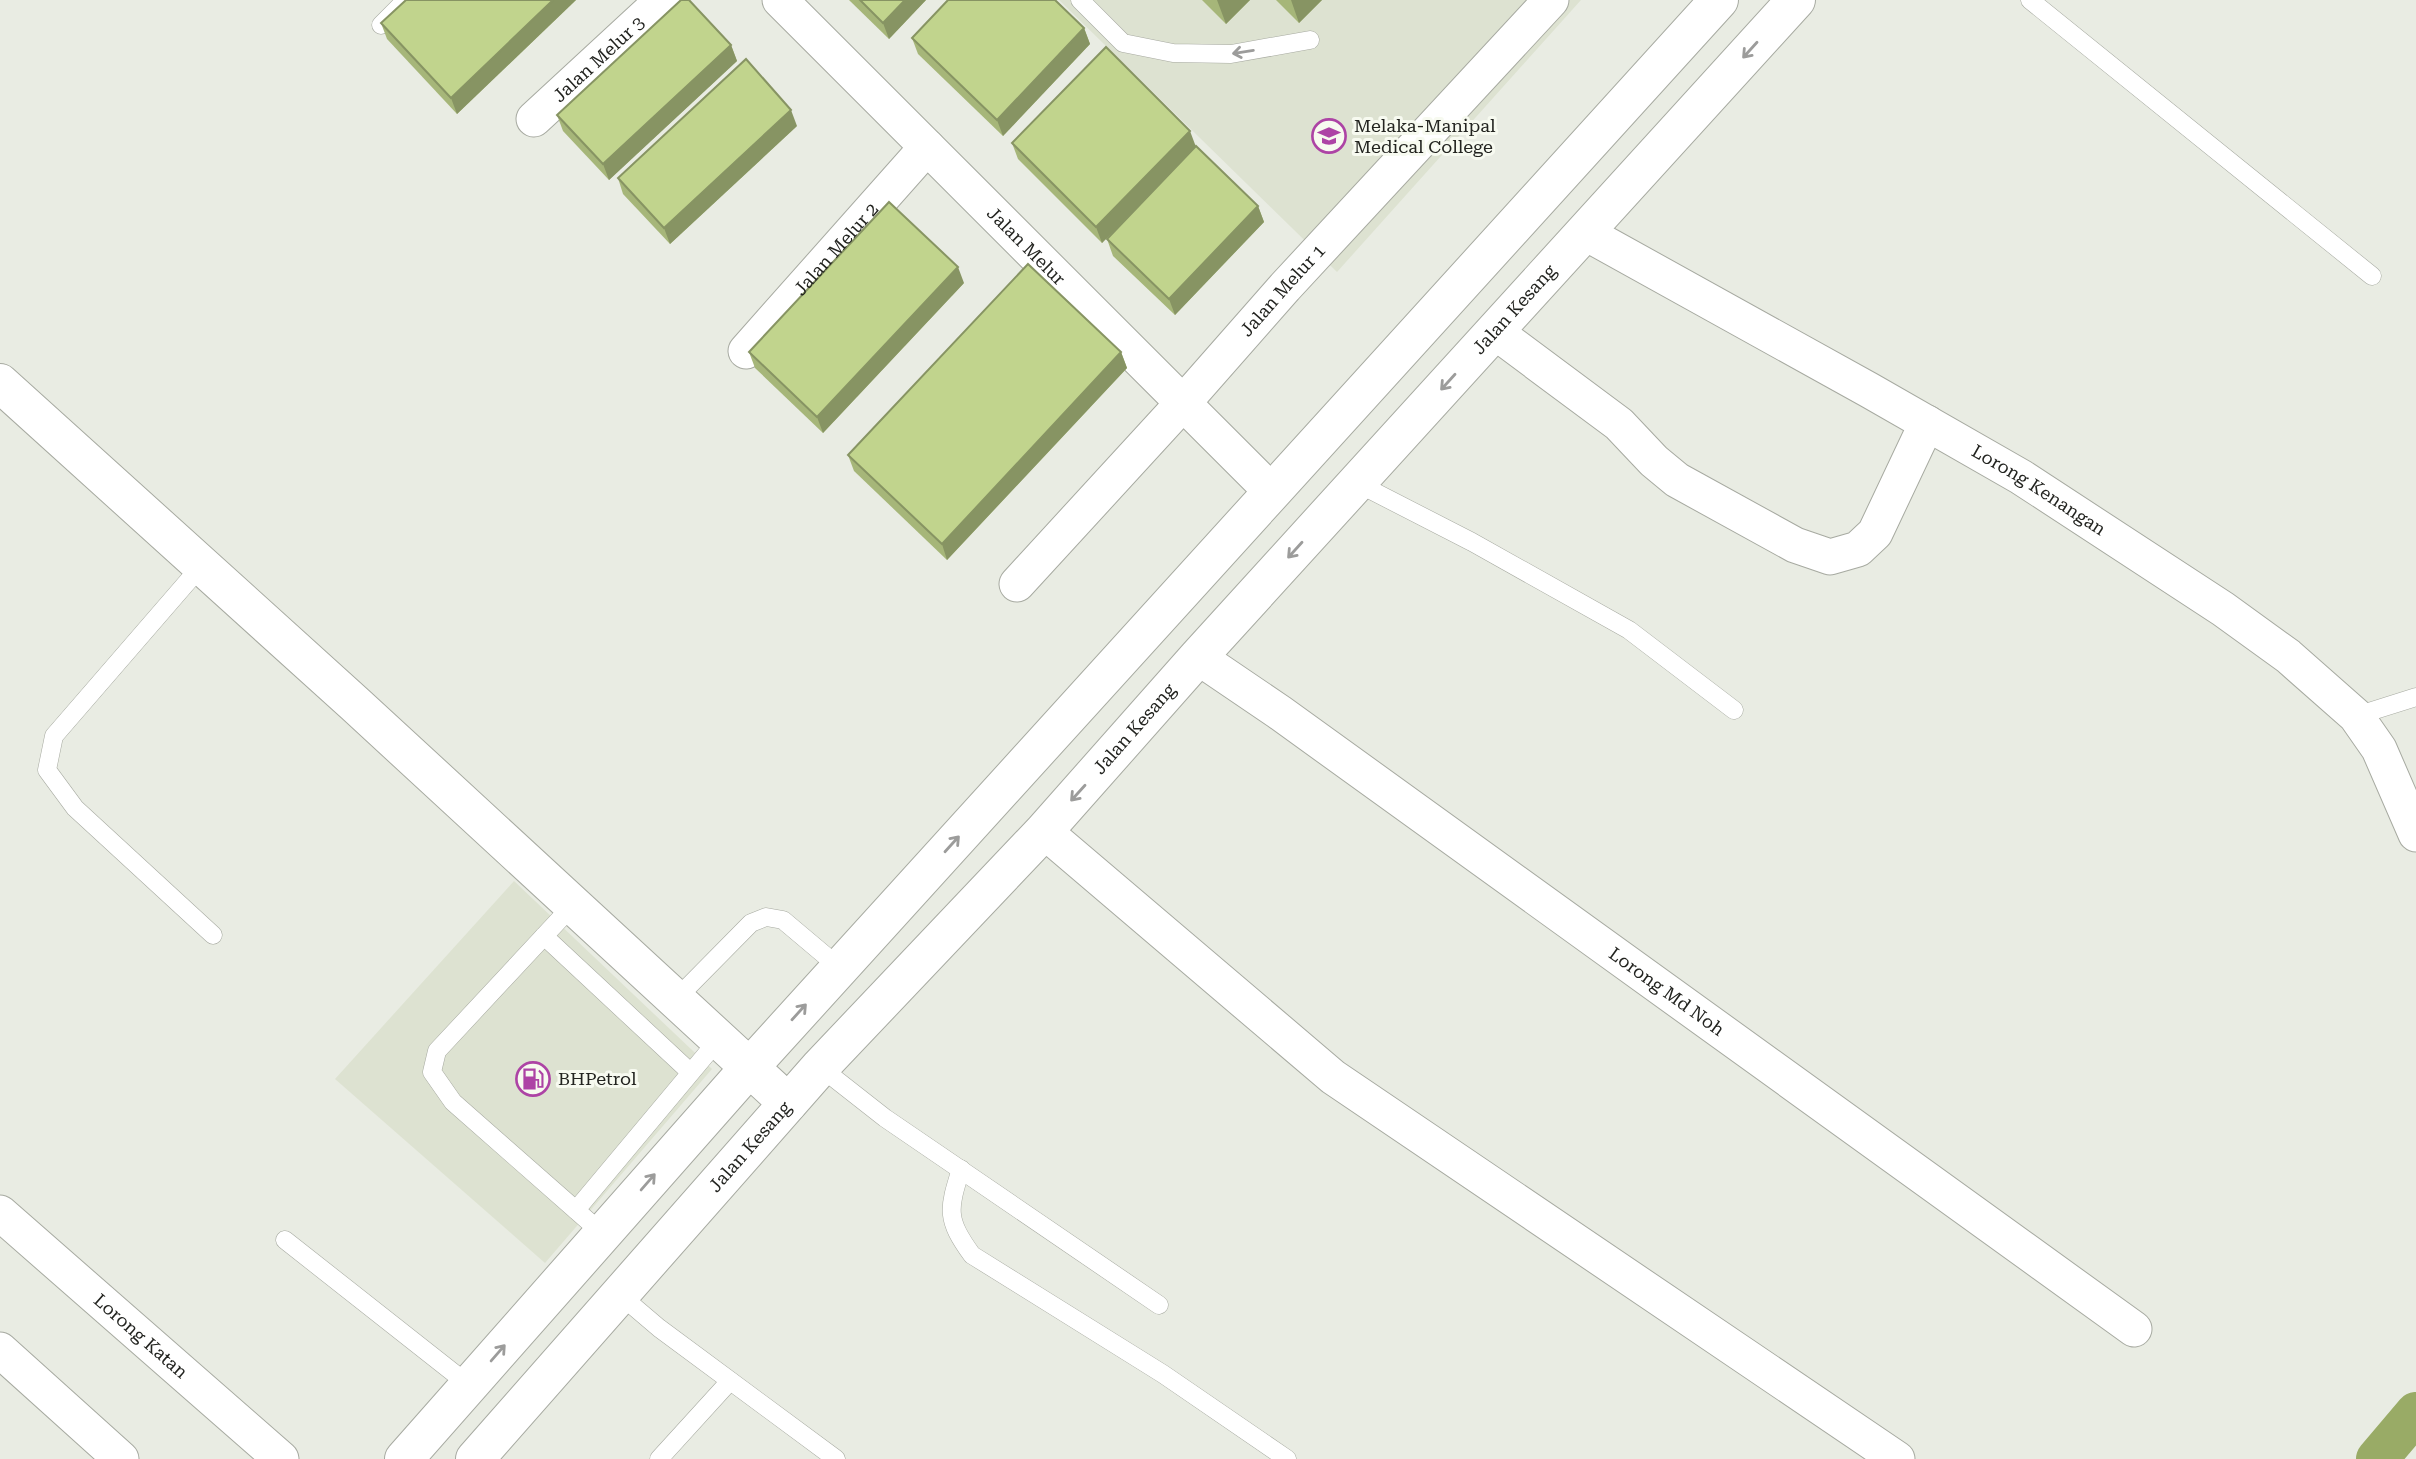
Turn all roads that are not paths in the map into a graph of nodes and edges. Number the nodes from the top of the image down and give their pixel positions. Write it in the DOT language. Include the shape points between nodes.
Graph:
graph roads {
  1 [pos="406,0"];
  2 [pos="663,0"];
  3 [pos="780,0"];
  4 [pos="1080,0"];
  5 [pos="1551,0"];
  6 [pos="1719,0"];
  7 [pos="1796,0"];
  8 [pos="2030,0"];
  9 [pos="381,25"];
  10 [pos="1310,40"];
  11 [pos="534,120"];
  12 [pos="927,147"];
  13 [pos="1584,232"];
  14 [pos="2372,276"];
  15 [pos="1494,331"];
  16 [pos="746,351"];
  17 [pos="0,383"];
  18 [pos="1183,403"];
  19 [pos="1927,423"];
  20 [pos="1357,483"];
  21 [pos="1272,492"];
  22 [pos="202,565"];
  23 [pos="1017,584"];
  24 [pos="1198,657"];
  25 [pos="2416,697"];
  26 [pos="1734,709"];
  27 [pos="2356,716"];
  28 [pos="1044,831"];
  29 [pos="2416,834"];
  30 [pos="573,905"];
  31 [pos="213,935"];
  32 [pos="544,936"];
  33 [pos="840,968"];
  34 [pos="676,999"];
  35 [pos="719,1039"];
  36 [pos="749,1068"];
  37 [pos="690,1072"];
  38 [pos="834,1078"];
  39 [pos="788,1103"];
  40 [pos="961,1169"];
  41 [pos="0,1213"];
  42 [pos="589,1222"];
  43 [pos="285,1240"];
  44 [pos="620,1294"];
  45 [pos="1159,1305"];
  46 [pos="2134,1329"];
  47 [pos="0,1350"];
  48 [pos="730,1381"];
  49 [pos="470,1385"];
  50 [pos="121,1459"];
  51 [pos="281,1459"];
  52 [pos="404,1459"];
  53 [pos="475,1459"];
  54 [pos="659,1459"];
  55 [pos="836,1459"];
  56 [pos="1287,1459"];
  57 [pos="1897,1459"];
  1 -- 9 [label="lane"];
  2 -- 11 [label="street, Jalan Melur 3"];
  3 -- 12 [label="street, Jalan Melur"];
  10 -- 4 [label="lane, one-way" via="1231,54 1173,53 1124,43"];
  5 -- 18 [label="street, Jalan Melur 1"];
  6 -- 21 [label="main road"];
  7 -- 13 [label="main road, Jalan Kesang, one-way"];
  8 -- 14 [label="lane"];
  12 -- 16 [label="street, Jalan Melur 2"];
  12 -- 18 [label="street, Jalan Melur"];
  13 -- 15 [label="main road, Jalan Kesang"];
  13 -- 19 [label="street, Lorong Kenangan"];
  15 -- 19 [label="street" via="1619,424 1677,480 1795,545 1830,557 1858,548 1875,533"];
  15 -- 20 [label="main road, Jalan Kesang, one-way"];
  17 -- 22 [label="main road"];
  18 -- 21 [label="street, Jalan Melur"];
  18 -- 23 [label="street, Jalan Melur 1"];
  19 -- 27 [label="street, Lorong Kenangan" via="2021,477 2223,608 2288,656"];
  20 -- 24 [label="main road, Jalan Kesang, one-way"];
  20 -- 26 [label="lane" via="1629,630"];
  33 -- 21 [label="main road, one-way"];
  22 -- 30 [label="main road"];
  22 -- 31 [label="lane" via="54,736 47,770 75,808"];
  24 -- 28 [label="main road, Jalan Kesang, one-way"];
  24 -- 46 [label="street, Lorong Md Noh"];
  25 -- 27 [label="lane"];
  27 -- 29 [label="street, Lorong Kenangan" via="2379,749"];
  28 -- 38 [label="main road, Jalan Kesang"];
  28 -- 57 [label="street" via="1333,1077"];
  30 -- 32 [label="lane"];
  30 -- 34 [label="main road"];
  32 -- 37 [label="lane"];
  32 -- 42 [label="lane" via="437,1051 432,1072 453,1102"];
  33 -- 34 [label="lane" via="783,920 766,917 751,923"];
  36 -- 33 [label="main road, one-way"];
  34 -- 35 [label="main road"];
  35 -- 36 [label="main road"];
  35 -- 37 [label="lane"];
  36 -- 39 [label="main road"];
  42 -- 36 [label="main road, one-way"];
  37 -- 42 [label="lane"];
  38 -- 39 [label="main road, Jalan Kesang"];
  38 -- 40 [label="lane"];
  39 -- 44 [label="main road, Jalan Kesang"];
  40 -- 45 [label="lane"];
  40 -- 56 [label="lane" via="951,1203 956,1233 972,1255 1163,1374"];
  41 -- 51 [label="street, Lorong Katan"];
  49 -- 42 [label="main road, one-way"];
  43 -- 49 [label="lane"];
  44 -- 48 [label="lane"];
  44 -- 53 [label="main road, Jalan Kesang"];
  47 -- 50 [label="street"];
  48 -- 54 [label="lane"];
  48 -- 55 [label="lane"];
  49 -- 52 [label="main road"];
}
